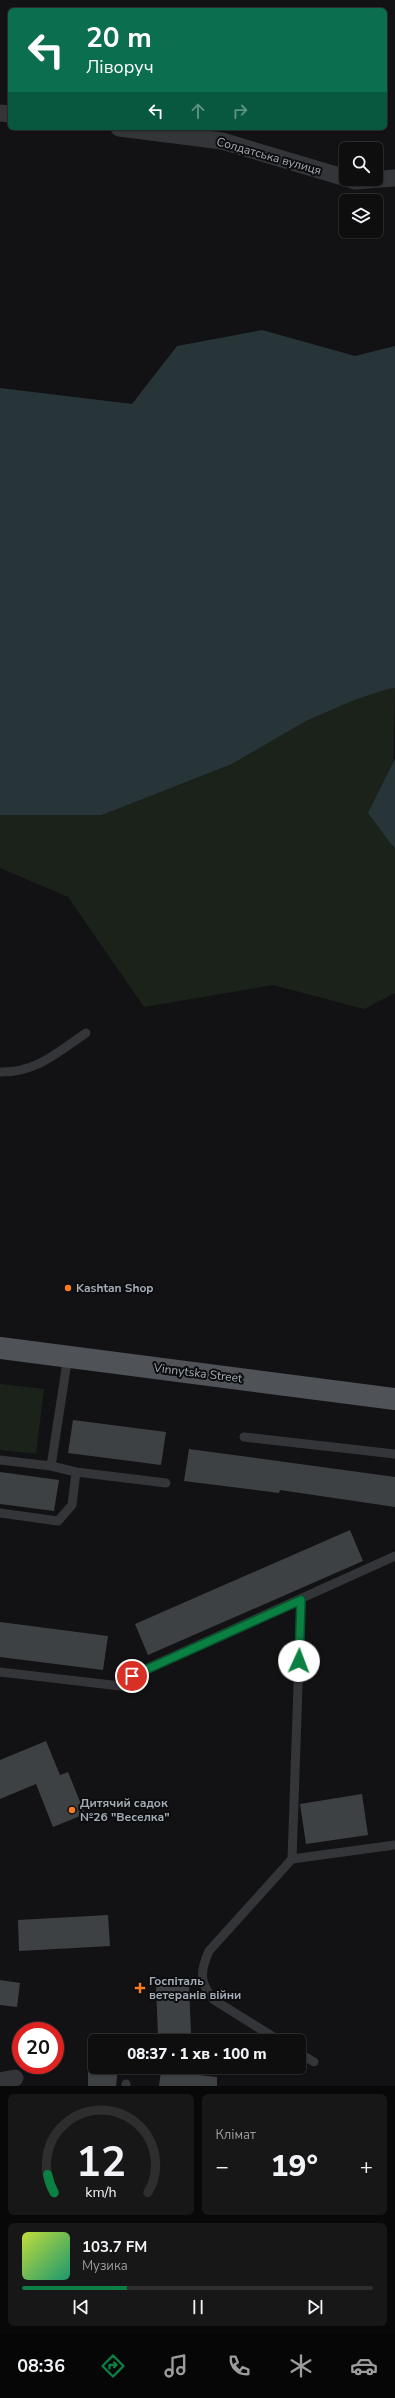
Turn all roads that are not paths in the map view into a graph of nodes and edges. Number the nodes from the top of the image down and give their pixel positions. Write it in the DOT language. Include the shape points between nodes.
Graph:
graph roads {
  1 [pos="135,130"];
  2 [pos="339,176"];
  3 [pos="395,178"];
  4 [pos="383,179"];
  5 [pos="86,1033"];
  6 [pos="0,1072"];
  7 [pos="0,1348"];
  8 [pos="68,1356"];
  9 [pos="395,1399"];
  10 [pos="244,1437"];
  11 [pos="395,1454"];
  12 [pos="0,1460"];
  13 [pos="50,1466"];
  14 [pos="76,1472"];
  15 [pos="166,1483"];
  16 [pos="0,1513"];
  17 [pos="395,1556"];
  18 [pos="301,1600"];
  19 [pos="0,1672"];
  20 [pos="395,1844"];
  21 [pos="292,1859"];
  22 [pos="269,2034"];
  23 [pos="306,2057"];
  24 [pos="314,2062"];
  1 -- 2 [label="street, Солдатська вулиця" via="222,141"];
  3 -- 4 [label="street"];
  5 -- 6 [label="lane" via="35,1067 22,1071"];
  7 -- 8 [label="main road, Vinnytska Street"];
  8 -- 9 [label="main road, Vinnytska Street"];
  8 -- 13 [label="lane"];
  10 -- 11 [label="lane"];
  12 -- 13 [label="lane"];
  13 -- 14 [label="lane"];
  14 -- 15 [label="lane"];
  14 -- 16 [label="lane" via="72,1504 58,1521"];
  17 -- 18 [label="lane"];
  18 -- 19 [label="lane" via="132,1676 129,1687"];
  18 -- 21 [label="lane"];
  20 -- 21 [label="lane"];
  21 -- 22 [label="lane" via="209,1951 202,1967 203,1982 214,2000"];
  23 -- 24 [label="lane"];
}
